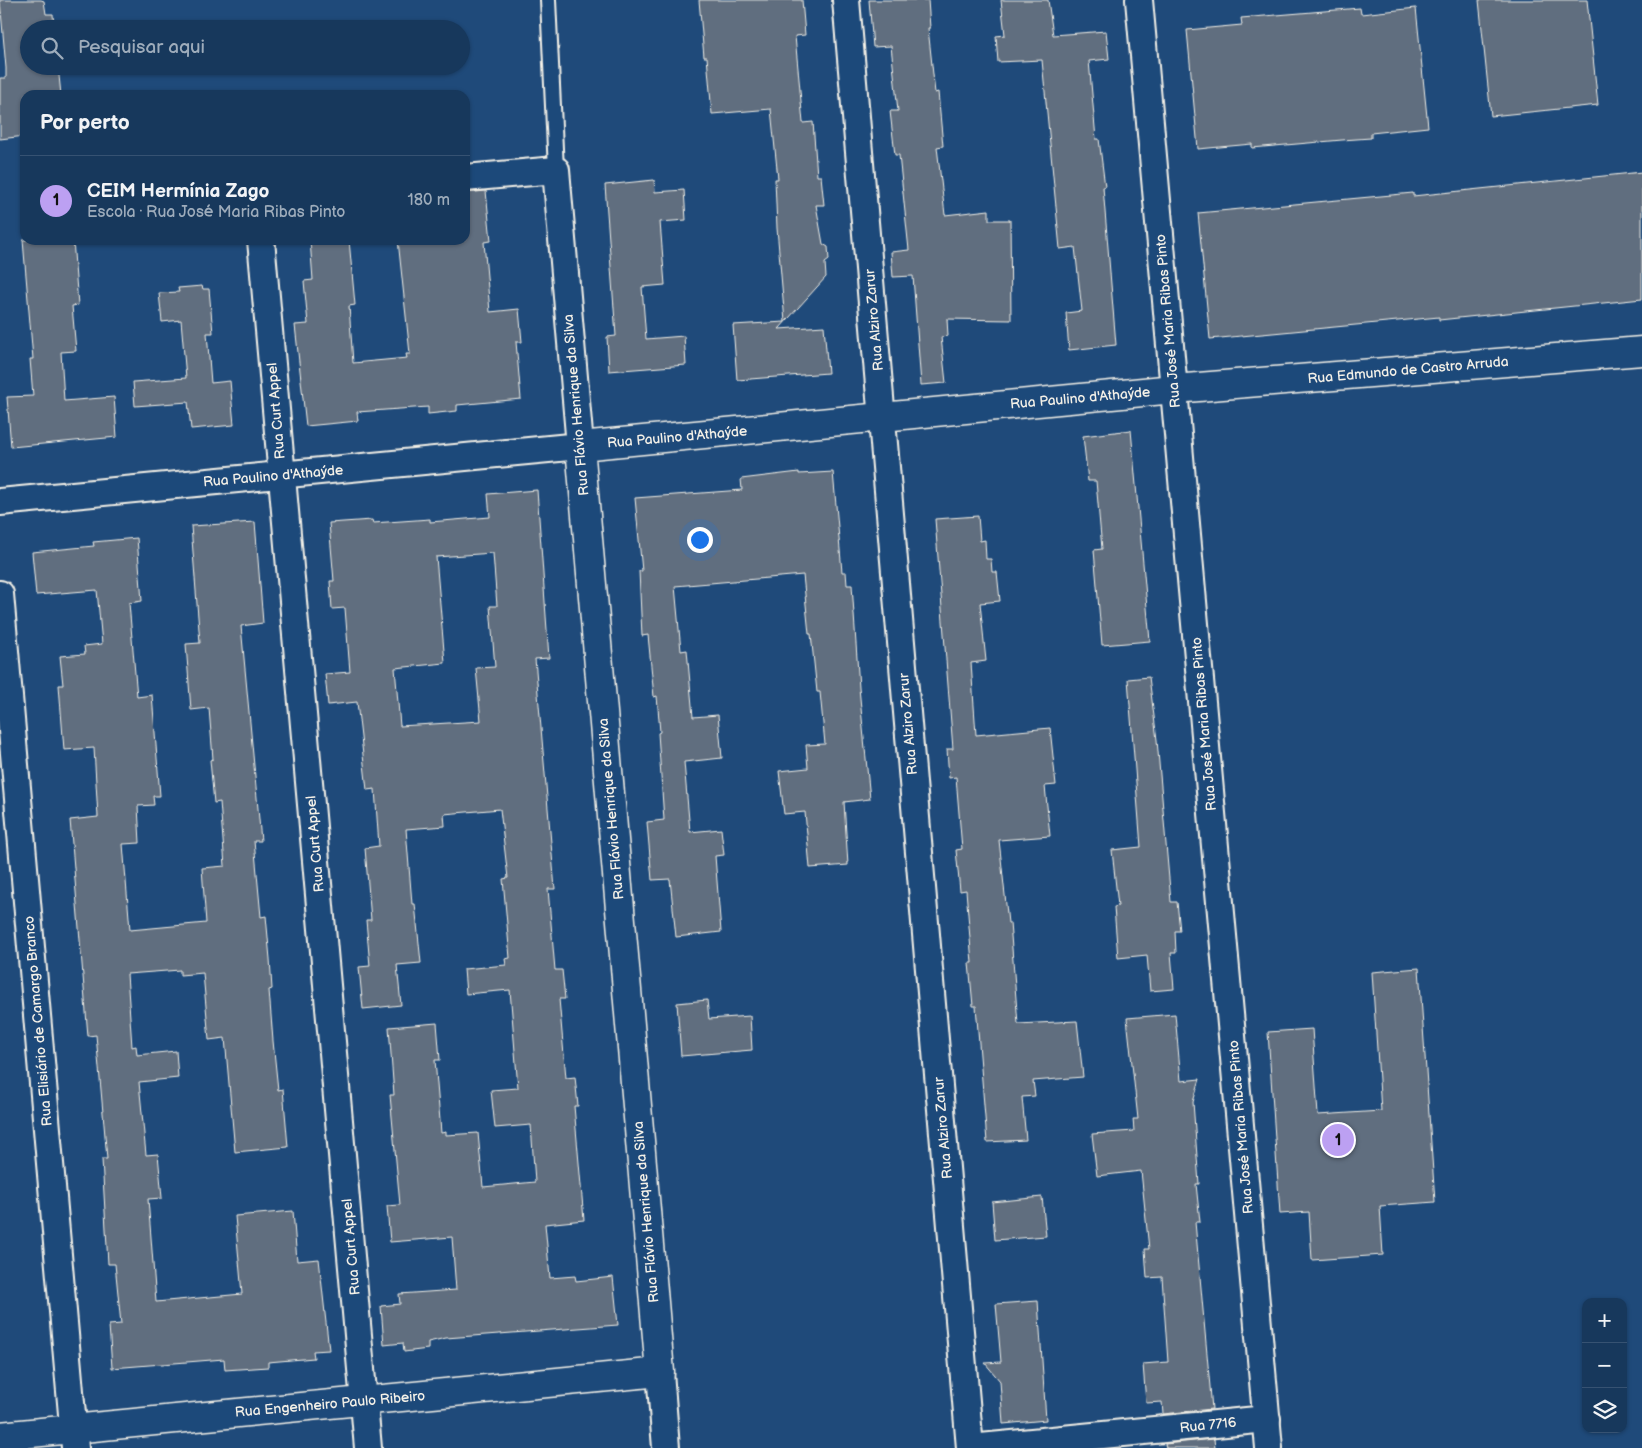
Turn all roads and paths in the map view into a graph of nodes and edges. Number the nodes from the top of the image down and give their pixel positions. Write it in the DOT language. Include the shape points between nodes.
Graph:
graph roads {
  1 [pos="548,0"];
  2 [pos="846,0"];
  3 [pos="1139,0"];
  4 [pos="556,170"];
  5 [pos="470,178"];
  6 [pos="261,245"];
  7 [pos="1642,351"];
  8 [pos="1174,389"];
  9 [pos="882,417"];
  10 [pos="580,446"];
  11 [pos="282,475"];
  12 [pos="0,502"];
  13 [pos="0,594"];
  14 [pos="660,1372"];
  15 [pos="364,1400"];
  16 [pos="1267,1419"];
  17 [pos="0,1436"];
  18 [pos="74,1438"];
  19 [pos="368,1448"];
  20 [pos="666,1448"];
  21 [pos="970,1448"];
  22 [pos="1270,1448"];
  1 -- 4 [label="lane"];
  2 -- 9 [label="street, Rua Alziro Zarur"];
  3 -- 8 [label="street, Rua José Maria Ribas Pinto"];
  4 -- 5 [label="street"];
  4 -- 10 [label="street, Rua Flávio Henrique da Silva"];
  6 -- 11 [label="street, Rua Curt Appel"];
  7 -- 8 [label="street, Rua Edmundo de Castro Arruda"];
  8 -- 9 [label="street, Rua Paulino d'Athaýde"];
  8 -- 16 [label="street, Rua José Maria Ribas Pinto"];
  9 -- 10 [label="street, Rua Paulino d'Athaýde"];
  9 -- 21 [label="street, Rua Alziro Zarur"];
  10 -- 11 [label="street, Rua Paulino d'Athaýde"];
  10 -- 14 [label="street, Rua Flávio Henrique da Silva"];
  11 -- 12 [label="street, Rua Paulino d'Athaýde"];
  11 -- 15 [label="street, Rua Curt Appel"];
  13 -- 18 [label="street, Rua Elisiário de Camargo Branco"];
  14 -- 15 [label="street, Rua Engenheiro Paulo Ribeiro"];
  14 -- 20 [label="street, Rua Flávio Henrique da Silva"];
  15 -- 18 [label="street, Rua Engenheiro Paulo Ribeiro"];
  15 -- 19 [label="street, Rua Curt Appel"];
  16 -- 21 [label="street, Rua 7716"];
  16 -- 22 [label="street, Rua José Maria Ribas Pinto"];
  17 -- 18 [label="street, Rua Engenheiro Paulo Ribeiro"];
}
